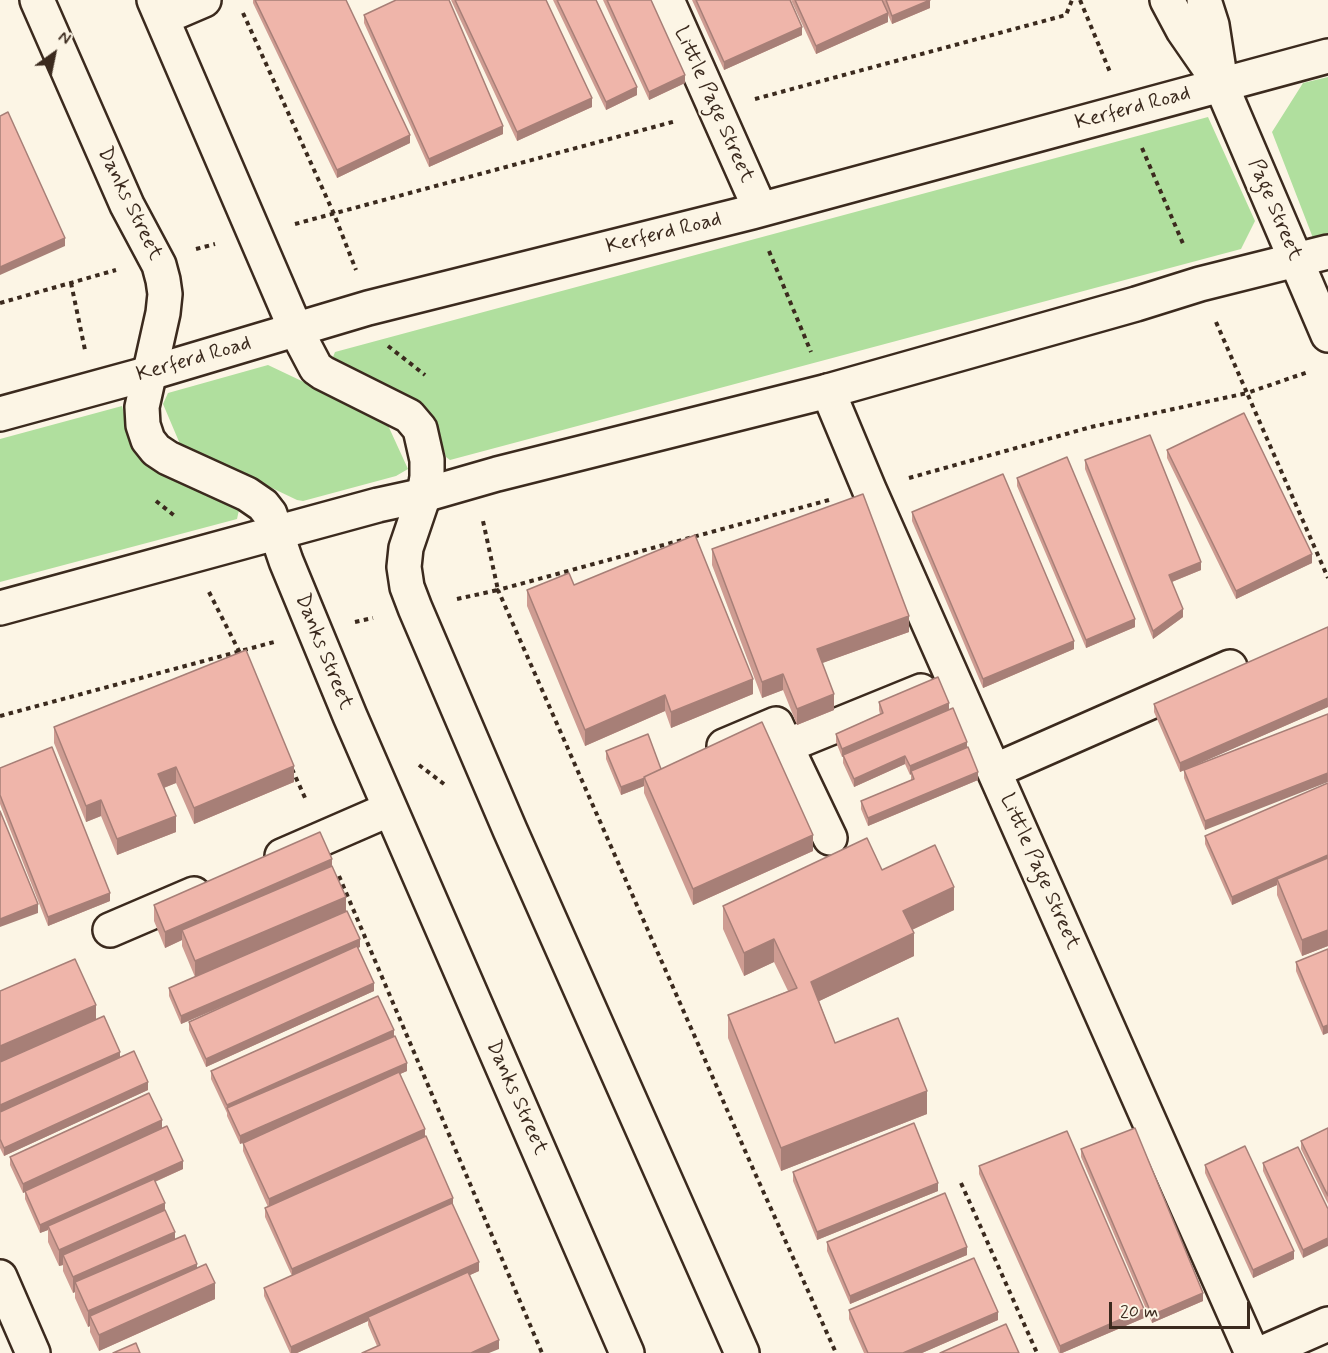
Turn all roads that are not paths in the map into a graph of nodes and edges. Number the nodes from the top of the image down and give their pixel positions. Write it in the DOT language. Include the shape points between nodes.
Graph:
graph roads {
  1 [pos="37,0"];
  2 [pos="204,0"];
  3 [pos="667,0"];
  4 [pos="1167,0"];
  5 [pos="1204,0"];
  6 [pos="158,9"];
  7 [pos="1328,56"];
  8 [pos="1221,85"];
  9 [pos="756,211"];
  10 [pos="1328,252"];
  11 [pos="1295,261"];
  12 [pos="296,330"];
  13 [pos="1328,335"];
  14 [pos="150,373"];
  15 [pos="828,391"];
  16 [pos="0,414"];
  17 [pos="424,495"];
  18 [pos="277,534"];
  19 [pos="0,608"];
  20 [pos="1230,667"];
  21 [pos="953,678"];
  22 [pos="786,746"];
  23 [pos="700,756"];
  24 [pos="994,771"];
  25 [pos="390,809"];
  26 [pos="830,838"];
  27 [pos="259,866"];
  28 [pos="216,884"];
  29 [pos="110,930"];
  30 [pos="0,1277"];
  31 [pos="1328,1324"];
  32 [pos="33,1353"];
  33 [pos="627,1353"];
  34 [pos="742,1353"];
  35 [pos="1252,1353"];
  36 [pos="1262,1353"];
  1 -- 14 [label="street, Danks Street" via="163,280 163,313"];
  2 -- 6 [label="street"];
  3 -- 9 [label="street, Little Page Street"];
  4 -- 8 [label="street, Page Street"];
  5 -- 8 [label="street, Page Street"];
  6 -- 12 [label="street"];
  7 -- 8 [label="street, Kerferd Road"];
  8 -- 9 [label="street, Kerferd Road"];
  8 -- 11 [label="street, Page Street"];
  9 -- 12 [label="street, Kerferd Road" via="368,308"];
  10 -- 11 [label="street"];
  11 -- 13 [label="street, Page Street"];
  11 -- 15 [label="street" via="1200,284"];
  12 -- 14 [label="street, Kerferd Road"];
  12 -- 17 [label="street" via="319,371 408,416 418,425 428,465"];
  14 -- 16 [label="street, Kerferd Road"];
  14 -- 18 [label="street, Danks Street" via="141,413 152,445 168,458 259,501 270,514"];
  15 -- 17 [label="street"];
  15 -- 21 [label="street, Little Page Street"];
  17 -- 18 [label="street"];
  17 -- 34 [label="street" via="406,548 407,587"];
  18 -- 19 [label="street"];
  18 -- 25 [label="street, Danks Street"];
  20 -- 24 [label="street"];
  21 -- 22 [label="street"];
  21 -- 24 [label="street, Little Page Street"];
  22 -- 23 [label="street" via="776,724"];
  22 -- 26 [label="street"];
  24 -- 35 [label="street, Little Page Street"];
  25 -- 27 [label="street"];
  25 -- 33 [label="street, Danks Street"];
  28 -- 29 [label="street"];
  30 -- 32 [label="street"];
  31 -- 36 [label="street"];
}
